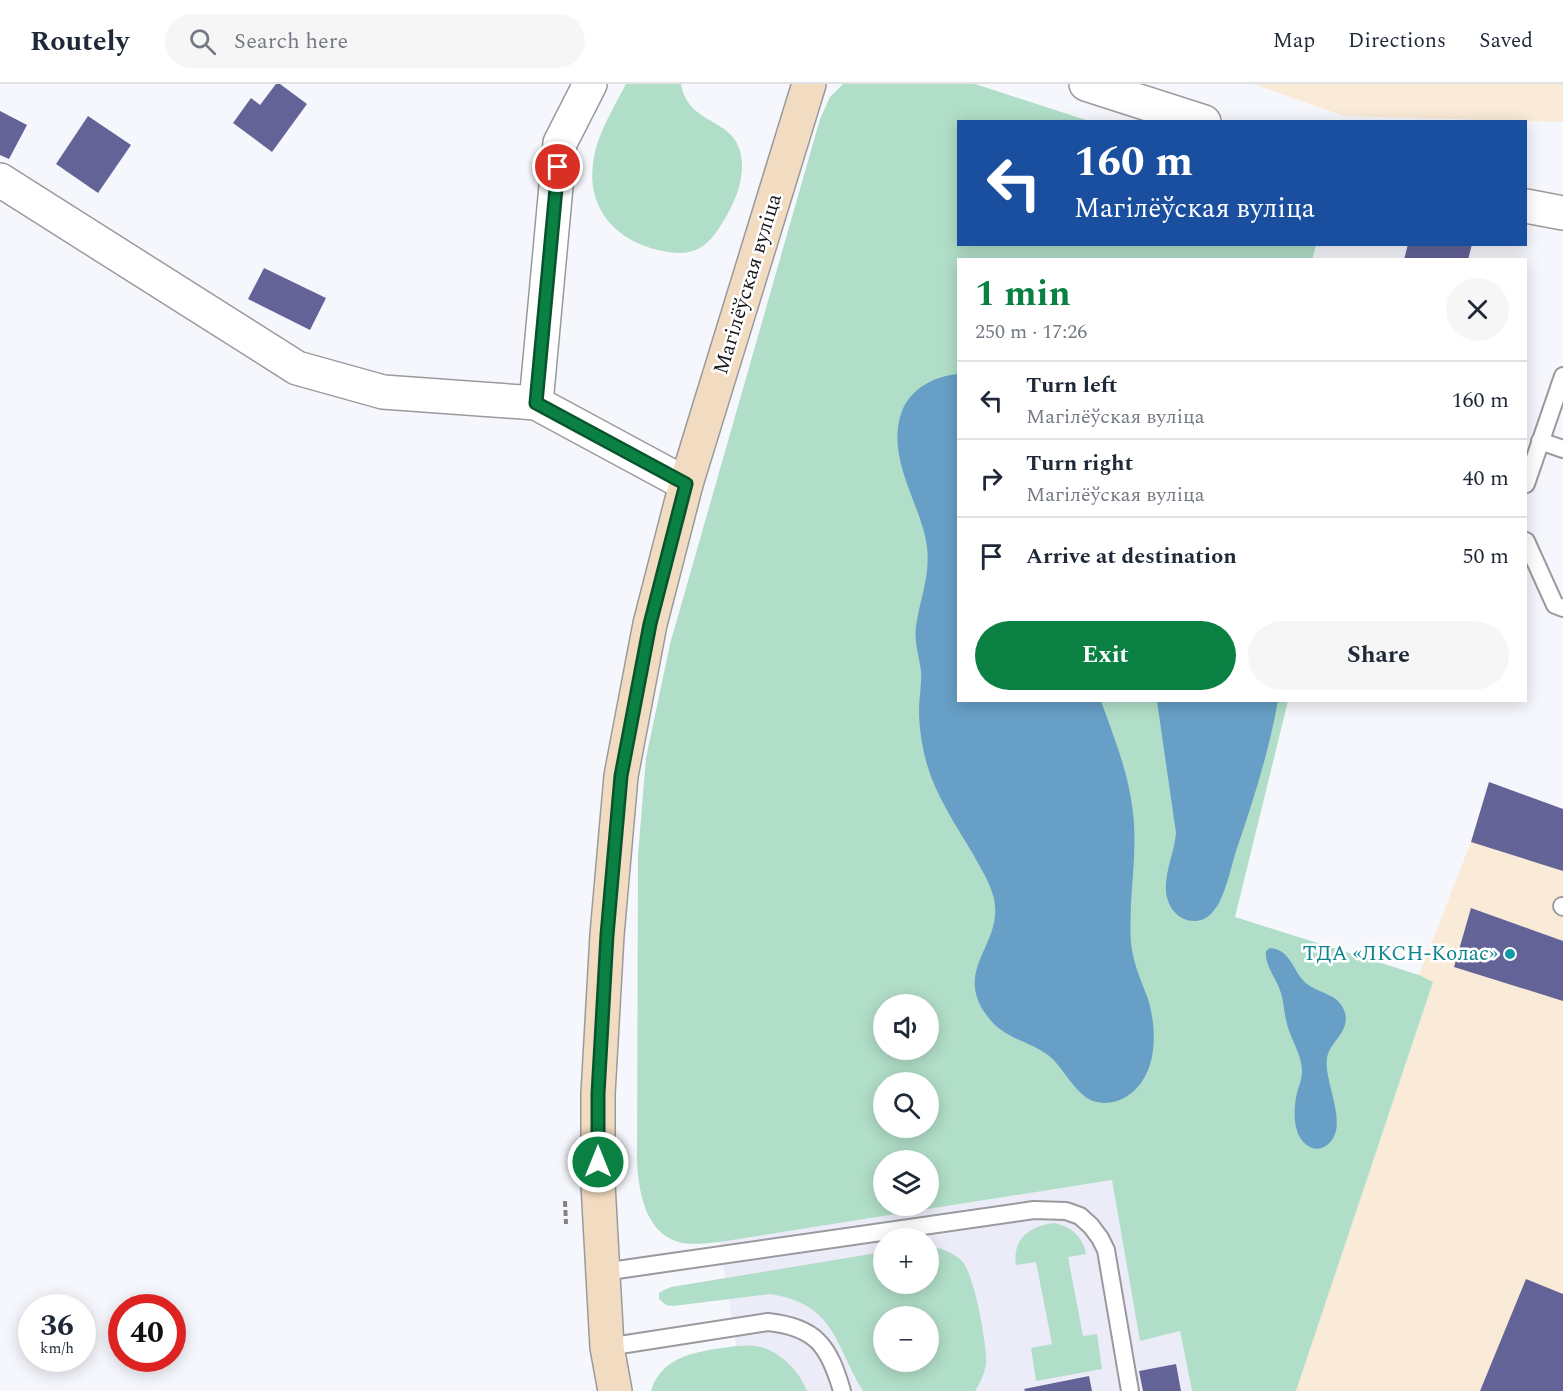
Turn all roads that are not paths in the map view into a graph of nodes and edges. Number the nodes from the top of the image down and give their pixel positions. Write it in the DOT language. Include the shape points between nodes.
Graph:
graph roads {
  1 [pos="590,84"];
  2 [pos="809,84"];
  3 [pos="1086,84"];
  4 [pos="1198,120"];
  5 [pos="0,180"];
  6 [pos="1527,206"];
  7 [pos="1563,213"];
  8 [pos="1563,376"];
  9 [pos="536,403"];
  10 [pos="1540,441"];
  11 [pos="1563,449"];
  12 [pos="1527,481"];
  13 [pos="686,484"];
  14 [pos="1527,543"];
  15 [pos="1563,608"];
  16 [pos="603,1272"];
  17 [pos="607,1347"];
  18 [pos="615,1391"];
  19 [pos="842,1391"];
  20 [pos="1130,1391"];
  1 -- 9 [label="street" via="560,143"];
  2 -- 13 [label="street, Магілёўская вуліца"];
  3 -- 4 [label="street"];
  5 -- 9 [label="street" via="297,368 382,392"];
  6 -- 7 [label="street"];
  8 -- 10 [label="lane"];
  9 -- 13 [label="street"];
  10 -- 11 [label="lane"];
  10 -- 12 [label="lane"];
  13 -- 16 [label="street, Магілёўская вуліца" via="650,624 621,776 598,1094"];
  14 -- 15 [label="lane" via="1555,605"];
  16 -- 17 [label="street, Магілёўская вуліца"];
  16 -- 20 [label="lane" via="1034,1210 1066,1211 1091,1226 1106,1250"];
  17 -- 18 [label="street, Магілёўская вуліца"];
  17 -- 19 [label="lane" via="768,1322 788,1324 810,1333 825,1349"];
}
